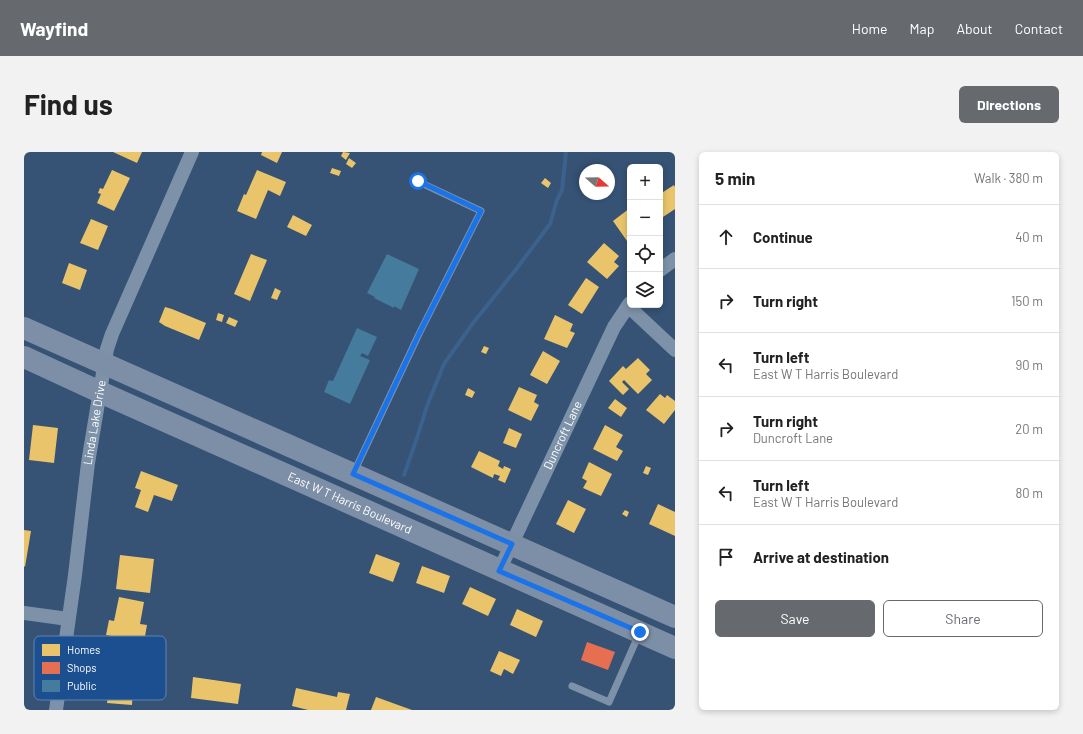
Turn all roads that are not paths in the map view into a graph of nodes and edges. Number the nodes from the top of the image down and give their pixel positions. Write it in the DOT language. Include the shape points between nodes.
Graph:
graph roads {
  1 [pos="192,152"];
  2 [pos="418,181"];
  3 [pos="675,259"];
  4 [pos="663,268"];
  5 [pos="627,307"];
  6 [pos="633,308"];
  7 [pos="24,328"];
  8 [pos="675,350"];
  9 [pos="24,357"];
  10 [pos="105,364"];
  11 [pos="100,392"];
  12 [pos="353,474"];
  13 [pos="512,544"];
  14 [pos="499,571"];
  15 [pos="24,613"];
  16 [pos="675,618"];
  17 [pos="68,619"];
  18 [pos="640,632"];
  19 [pos="66,636"];
  20 [pos="675,648"];
  21 [pos="572,686"];
  22 [pos="57,700"];
  23 [pos="56,710"];
  1 -- 10 [label="street, Linda Lake Drive" via="112,334"];
  2 -- 12 [label="lane" via="481,211"];
  3 -- 4 [label="street"];
  5 -- 13 [label="street, Duncroft Lane" via="614,327"];
  6 -- 8 [label="street"];
  7 -- 10 [label="main road"];
  9 -- 11 [label="main road, East W T Harris Boulevard"];
  10 -- 11 [label="street, Linda Lake Drive"];
  10 -- 12 [label="main road"];
  11 -- 14 [label="main road, East W T Harris Boulevard"];
  11 -- 17 [label="street, Linda Lake Drive"];
  12 -- 13 [label="main road"];
  13 -- 14 [label="street, Duncroft Lane"];
  13 -- 16 [label="main road"];
  14 -- 18 [label="main road, East W T Harris Boulevard"];
  15 -- 17 [label="street"];
  17 -- 19 [label="street, Linda Lake Drive"];
  18 -- 20 [label="main road, East W T Harris Boulevard"];
  18 -- 21 [label="lane" via="609,702"];
  22 -- 23 [label="street, Linda Lake Drive"];
}
